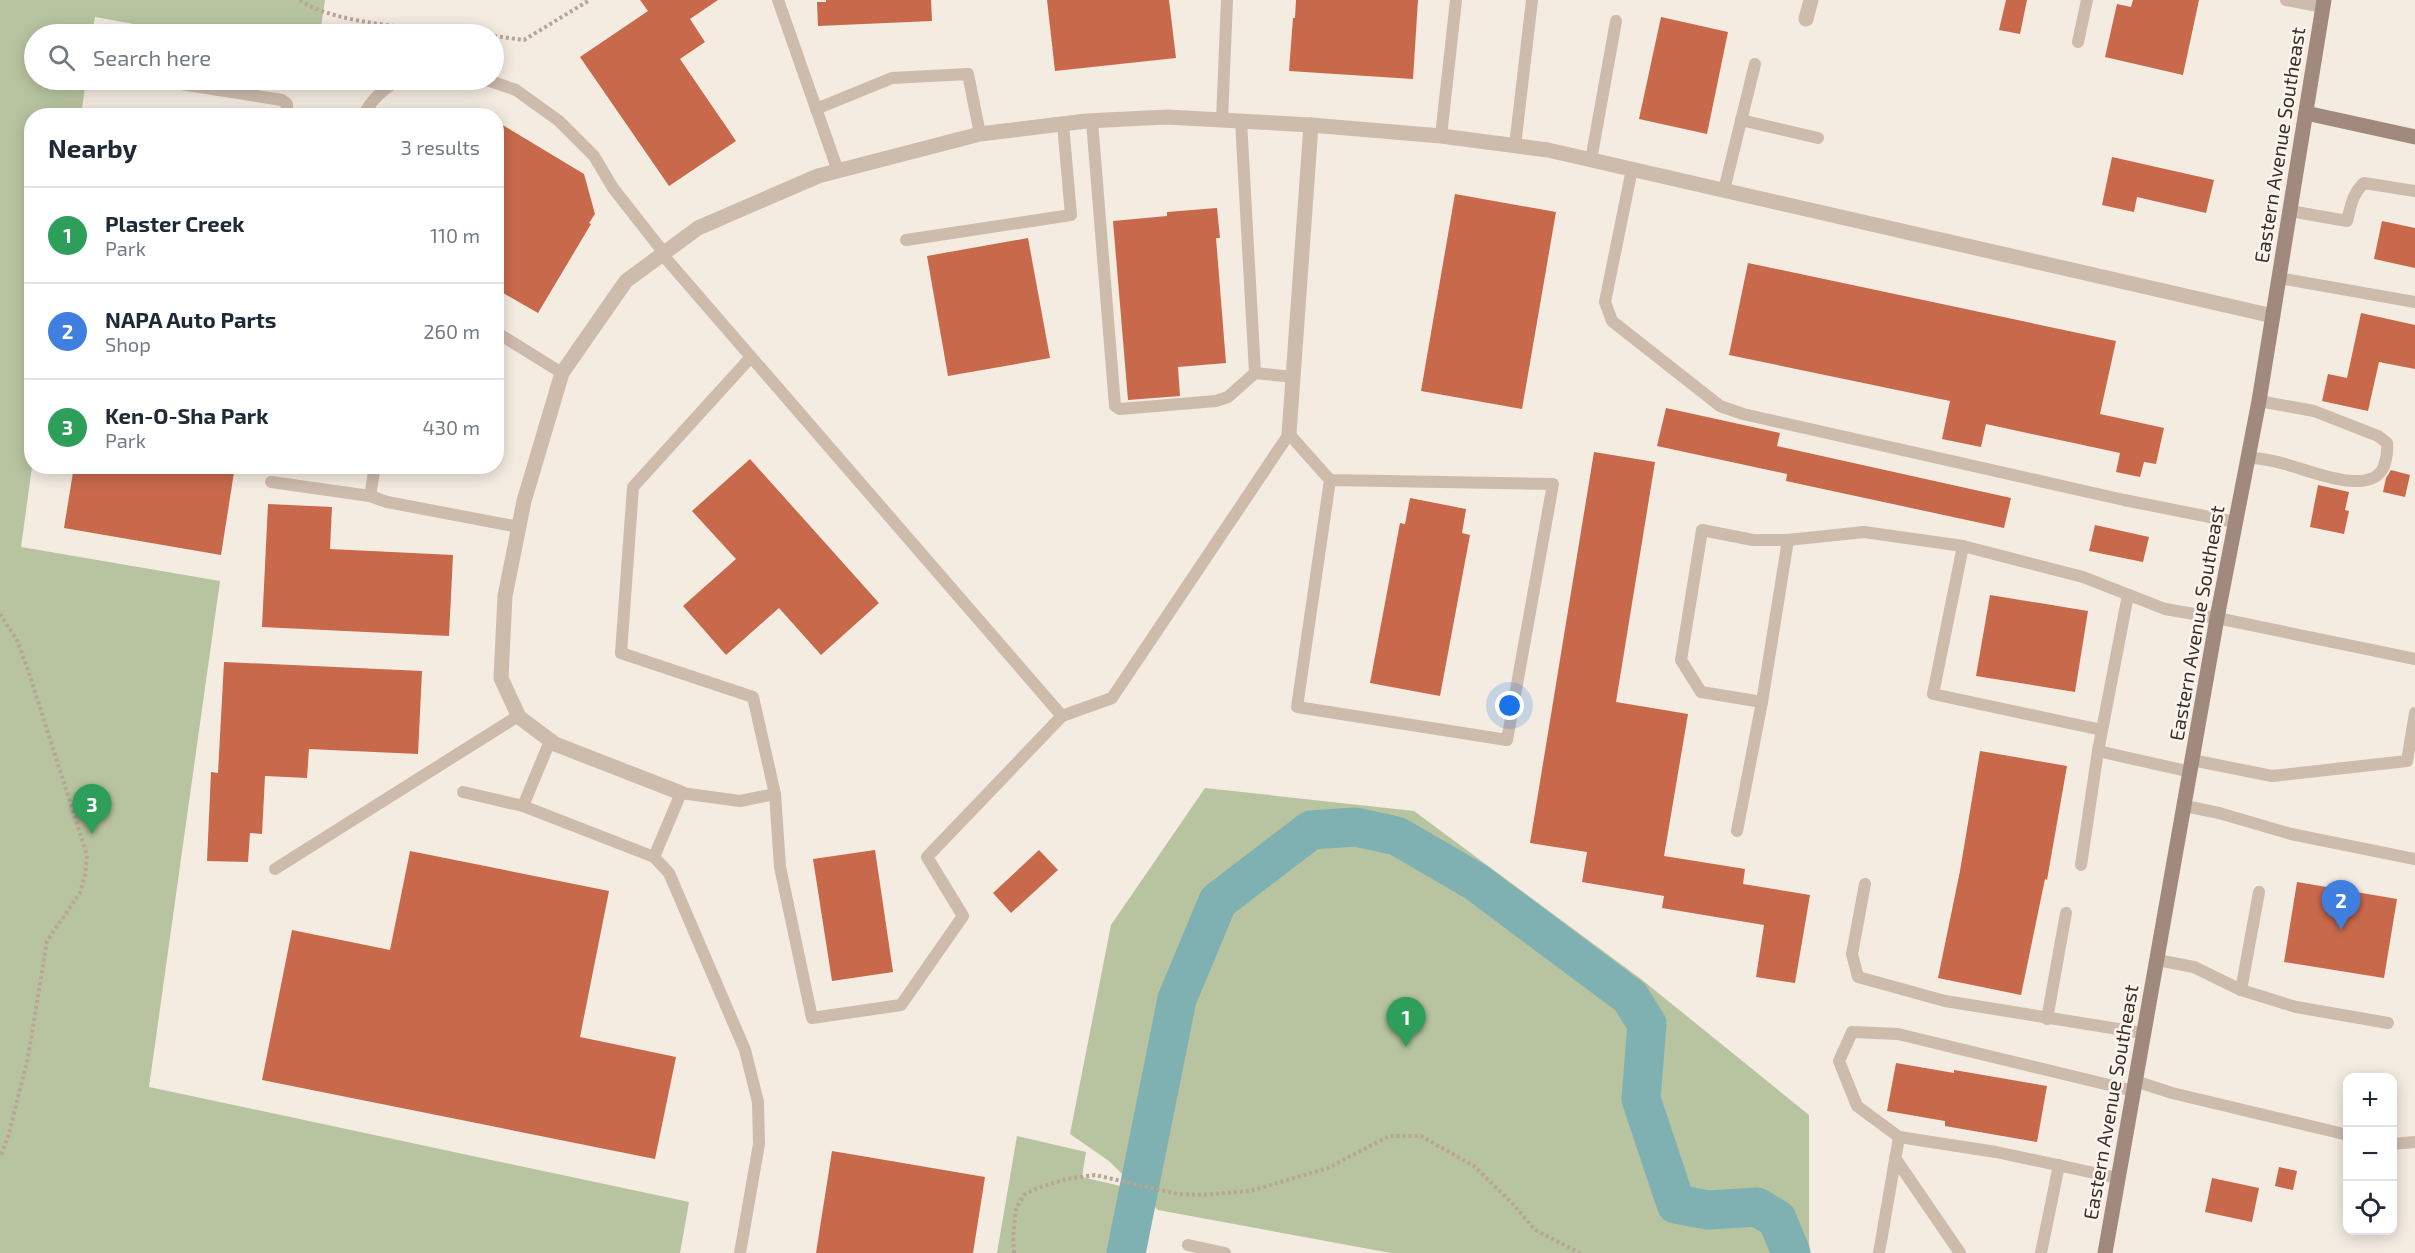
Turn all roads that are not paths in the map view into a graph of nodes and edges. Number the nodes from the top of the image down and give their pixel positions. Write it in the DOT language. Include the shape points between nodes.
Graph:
graph roads {
  1 [pos="778,0"];
  2 [pos="1227,0"];
  3 [pos="1456,0"];
  4 [pos="1532,0"];
  5 [pos="1811,0"];
  6 [pos="2087,0"];
  7 [pos="2286,0"];
  8 [pos="2323,3"];
  9 [pos="1806,20"];
  10 [pos="1616,21"];
  11 [pos="2078,42"];
  12 [pos="1755,64"];
  13 [pos="504,86"];
  14 [pos="218,90"];
  15 [pos="384,90"];
  16 [pos="287,108"];
  17 [pos="367,108"];
  18 [pos="816,109"];
  19 [pos="2306,113"];
  20 [pos="1222,120"];
  21 [pos="1741,120"];
  22 [pos="1092,121"];
  23 [pos="1241,121"];
  24 [pos="1063,124"];
  25 [pos="1311,125"];
  26 [pos="980,134"];
  27 [pos="1441,136"];
  28 [pos="2415,136"];
  29 [pos="1818,138"];
  30 [pos="1515,146"];
  31 [pos="1591,159"];
  32 [pos="1632,169"];
  33 [pos="838,171"];
  34 [pos="1724,190"];
  35 [pos="2415,191"];
  36 [pos="2290,211"];
  37 [pos="906,240"];
  38 [pos="663,254"];
  39 [pos="2279,278"];
  40 [pos="2415,302"];
  41 [pos="2273,316"];
  42 [pos="504,337"];
  43 [pos="751,357"];
  44 [pos="562,373"];
  45 [pos="1256,373"];
  46 [pos="1293,377"];
  47 [pos="2259,401"];
  48 [pos="1288,434"];
  49 [pos="2248,457"];
  50 [pos="374,474"];
  51 [pos="1330,480"];
  52 [pos="271,482"];
  53 [pos="370,496"];
  54 [pos="2235,522"];
  55 [pos="519,527"];
  56 [pos="1788,540"];
  57 [pos="1963,546"];
  58 [pos="2128,594"];
  59 [pos="2217,618"];
  60 [pos="2415,659"];
  61 [pos="1762,702"];
  62 [pos="2415,713"];
  63 [pos="518,716"];
  64 [pos="1062,716"];
  65 [pos="2102,730"];
  66 [pos="550,741"];
  67 [pos="2098,751"];
  68 [pos="2192,766"];
  69 [pos="463,792"];
  70 [pos="681,793"];
  71 [pos="775,794"];
  72 [pos="523,806"];
  73 [pos="2185,806"];
  74 [pos="1737,831"];
  75 [pos="654,858"];
  76 [pos="2415,859"];
  77 [pos="2080,865"];
  78 [pos="275,869"];
  79 [pos="1865,884"];
  80 [pos="2259,892"];
  81 [pos="2066,913"];
  82 [pos="2157,960"];
  83 [pos="2241,990"];
  84 [pos="2047,1019"];
  85 [pos="2388,1023"];
  86 [pos="2143,1034"];
  87 [pos="2135,1086"];
  88 [pos="2343,1134"];
  89 [pos="1899,1137"];
  90 [pos="2415,1142"];
  91 [pos="2397,1144"];
  92 [pos="1895,1158"];
  93 [pos="2059,1165"];
  94 [pos="2118,1178"];
  95 [pos="1188,1245"];
  96 [pos="740,1253"];
  97 [pos="1226,1253"];
  98 [pos="1879,1253"];
  99 [pos="1959,1253"];
  100 [pos="2041,1253"];
  101 [pos="2104,1253"];
  1 -- 18 [label="lane"];
  2 -- 20 [label="lane"];
  3 -- 27 [label="lane"];
  4 -- 30 [label="lane"];
  5 -- 9 [label="street"];
  6 -- 11 [label="lane"];
  7 -- 8 [label="lane"];
  8 -- 19 [label="main road, Eastern Avenue Southeast"];
  10 -- 31 [label="lane"];
  12 -- 21 [label="lane"];
  13 -- 38 [label="lane" via="516,90 559,122 594,156"];
  14 -- 16 [label="lane" via="282,100"];
  15 -- 17 [label="lane"];
  18 -- 26 [label="lane" via="892,78 968,74"];
  18 -- 33 [label="lane"];
  19 -- 28 [label="main road"];
  19 -- 36 [label="main road, Eastern Avenue Southeast"];
  20 -- 22 [label="street" via="1167,117"];
  20 -- 23 [label="street"];
  21 -- 29 [label="lane"];
  21 -- 34 [label="lane"];
  22 -- 24 [label="street"];
  22 -- 45 [label="lane" via="1115,406 1120,409 1216,401 1228,397"];
  23 -- 25 [label="street"];
  23 -- 45 [label="lane"];
  24 -- 26 [label="street"];
  24 -- 37 [label="lane" via="1071,215"];
  25 -- 27 [label="street"];
  25 -- 46 [label="street"];
  26 -- 33 [label="street"];
  27 -- 30 [label="street"];
  30 -- 31 [label="street"];
  31 -- 32 [label="street"];
  32 -- 34 [label="street"];
  32 -- 54 [label="lane" via="1605,303 1612,321 1720,406"];
  33 -- 38 [label="street" via="698,228"];
  34 -- 41 [label="street"];
  35 -- 36 [label="lane" via="2364,183 2356,190 2347,221"];
  36 -- 39 [label="main road, Eastern Avenue Southeast"];
  38 -- 43 [label="lane"];
  38 -- 44 [label="street" via="626,281"];
  39 -- 40 [label="lane"];
  39 -- 41 [label="main road, Eastern Avenue Southeast"];
  41 -- 47 [label="main road, Eastern Avenue Southeast"];
  42 -- 44 [label="lane"];
  43 -- 64 [label="lane"];
  43 -- 71 [label="lane" via="633,487 621,653 753,697"];
  44 -- 55 [label="street"];
  45 -- 46 [label="lane"];
  46 -- 48 [label="street"];
  47 -- 49 [label="main road, Eastern Avenue Southeast"];
  47 -- 49 [label="lane" via="2314,411 2378,436 2387,443 2388,452 2381,473 2373,479 2352,481"];
  48 -- 51 [label="lane"];
  48 -- 64 [label="lane" via="1112,698"];
  49 -- 54 [label="main road, Eastern Avenue Southeast"];
  50 -- 53 [label="lane"];
  51 -- 51 [label="lane" via="1553,484 1507,740 1297,707"];
  52 -- 53 [label="lane"];
  53 -- 55 [label="lane"];
  54 -- 59 [label="main road, Eastern Avenue Southeast"];
  55 -- 63 [label="street" via="505,596 501,678"];
  56 -- 57 [label="lane" via="1864,532"];
  56 -- 61 [label="lane"];
  56 -- 61 [label="lane" via="1753,540 1702,530 1681,660 1701,692"];
  57 -- 58 [label="lane" via="2083,577"];
  57 -- 65 [label="lane" via="1933,694"];
  58 -- 59 [label="lane" via="2165,609"];
  58 -- 65 [label="lane"];
  59 -- 60 [label="lane"];
  59 -- 68 [label="main road, Eastern Avenue Southeast"];
  61 -- 74 [label="lane"];
  62 -- 68 [label="lane" via="2407,761 2272,776"];
  63 -- 66 [label="street"];
  63 -- 78 [label="lane"];
  64 -- 71 [label="lane" via="927,857 963,916 901,1005 812,1018 780,867"];
  65 -- 67 [label="lane"];
  66 -- 70 [label="street"];
  66 -- 72 [label="lane"];
  67 -- 68 [label="lane"];
  67 -- 77 [label="lane"];
  68 -- 73 [label="main road, Eastern Avenue Southeast"];
  69 -- 72 [label="lane"];
  70 -- 71 [label="lane" via="740,801"];
  70 -- 75 [label="lane"];
  72 -- 75 [label="lane"];
  73 -- 76 [label="lane" via="2291,834"];
  73 -- 82 [label="main road, Eastern Avenue Southeast"];
  75 -- 96 [label="lane" via="669,873 745,1050 758,1102 759,1144"];
  79 -- 84 [label="lane" via="1852,954 1858,977 1945,1001"];
  80 -- 83 [label="lane"];
  81 -- 84 [label="lane"];
  82 -- 83 [label="lane" via="2194,967"];
  82 -- 86 [label="main road, Eastern Avenue Southeast"];
  83 -- 85 [label="lane" via="2296,1007"];
  84 -- 86 [label="lane"];
  86 -- 87 [label="main road, Eastern Avenue Southeast"];
  87 -- 88 [label="lane"];
  87 -- 89 [label="lane" via="1898,1034 1852,1032 1839,1061 1857,1106"];
  87 -- 94 [label="main road, Eastern Avenue Southeast"];
  89 -- 92 [label="lane"];
  89 -- 93 [label="lane"];
  90 -- 91 [label="lane"];
  92 -- 98 [label="lane"];
  92 -- 99 [label="lane"];
  93 -- 94 [label="lane"];
  93 -- 100 [label="lane"];
  94 -- 101 [label="main road, Eastern Avenue Southeast"];
  95 -- 97 [label="lane"];
}
